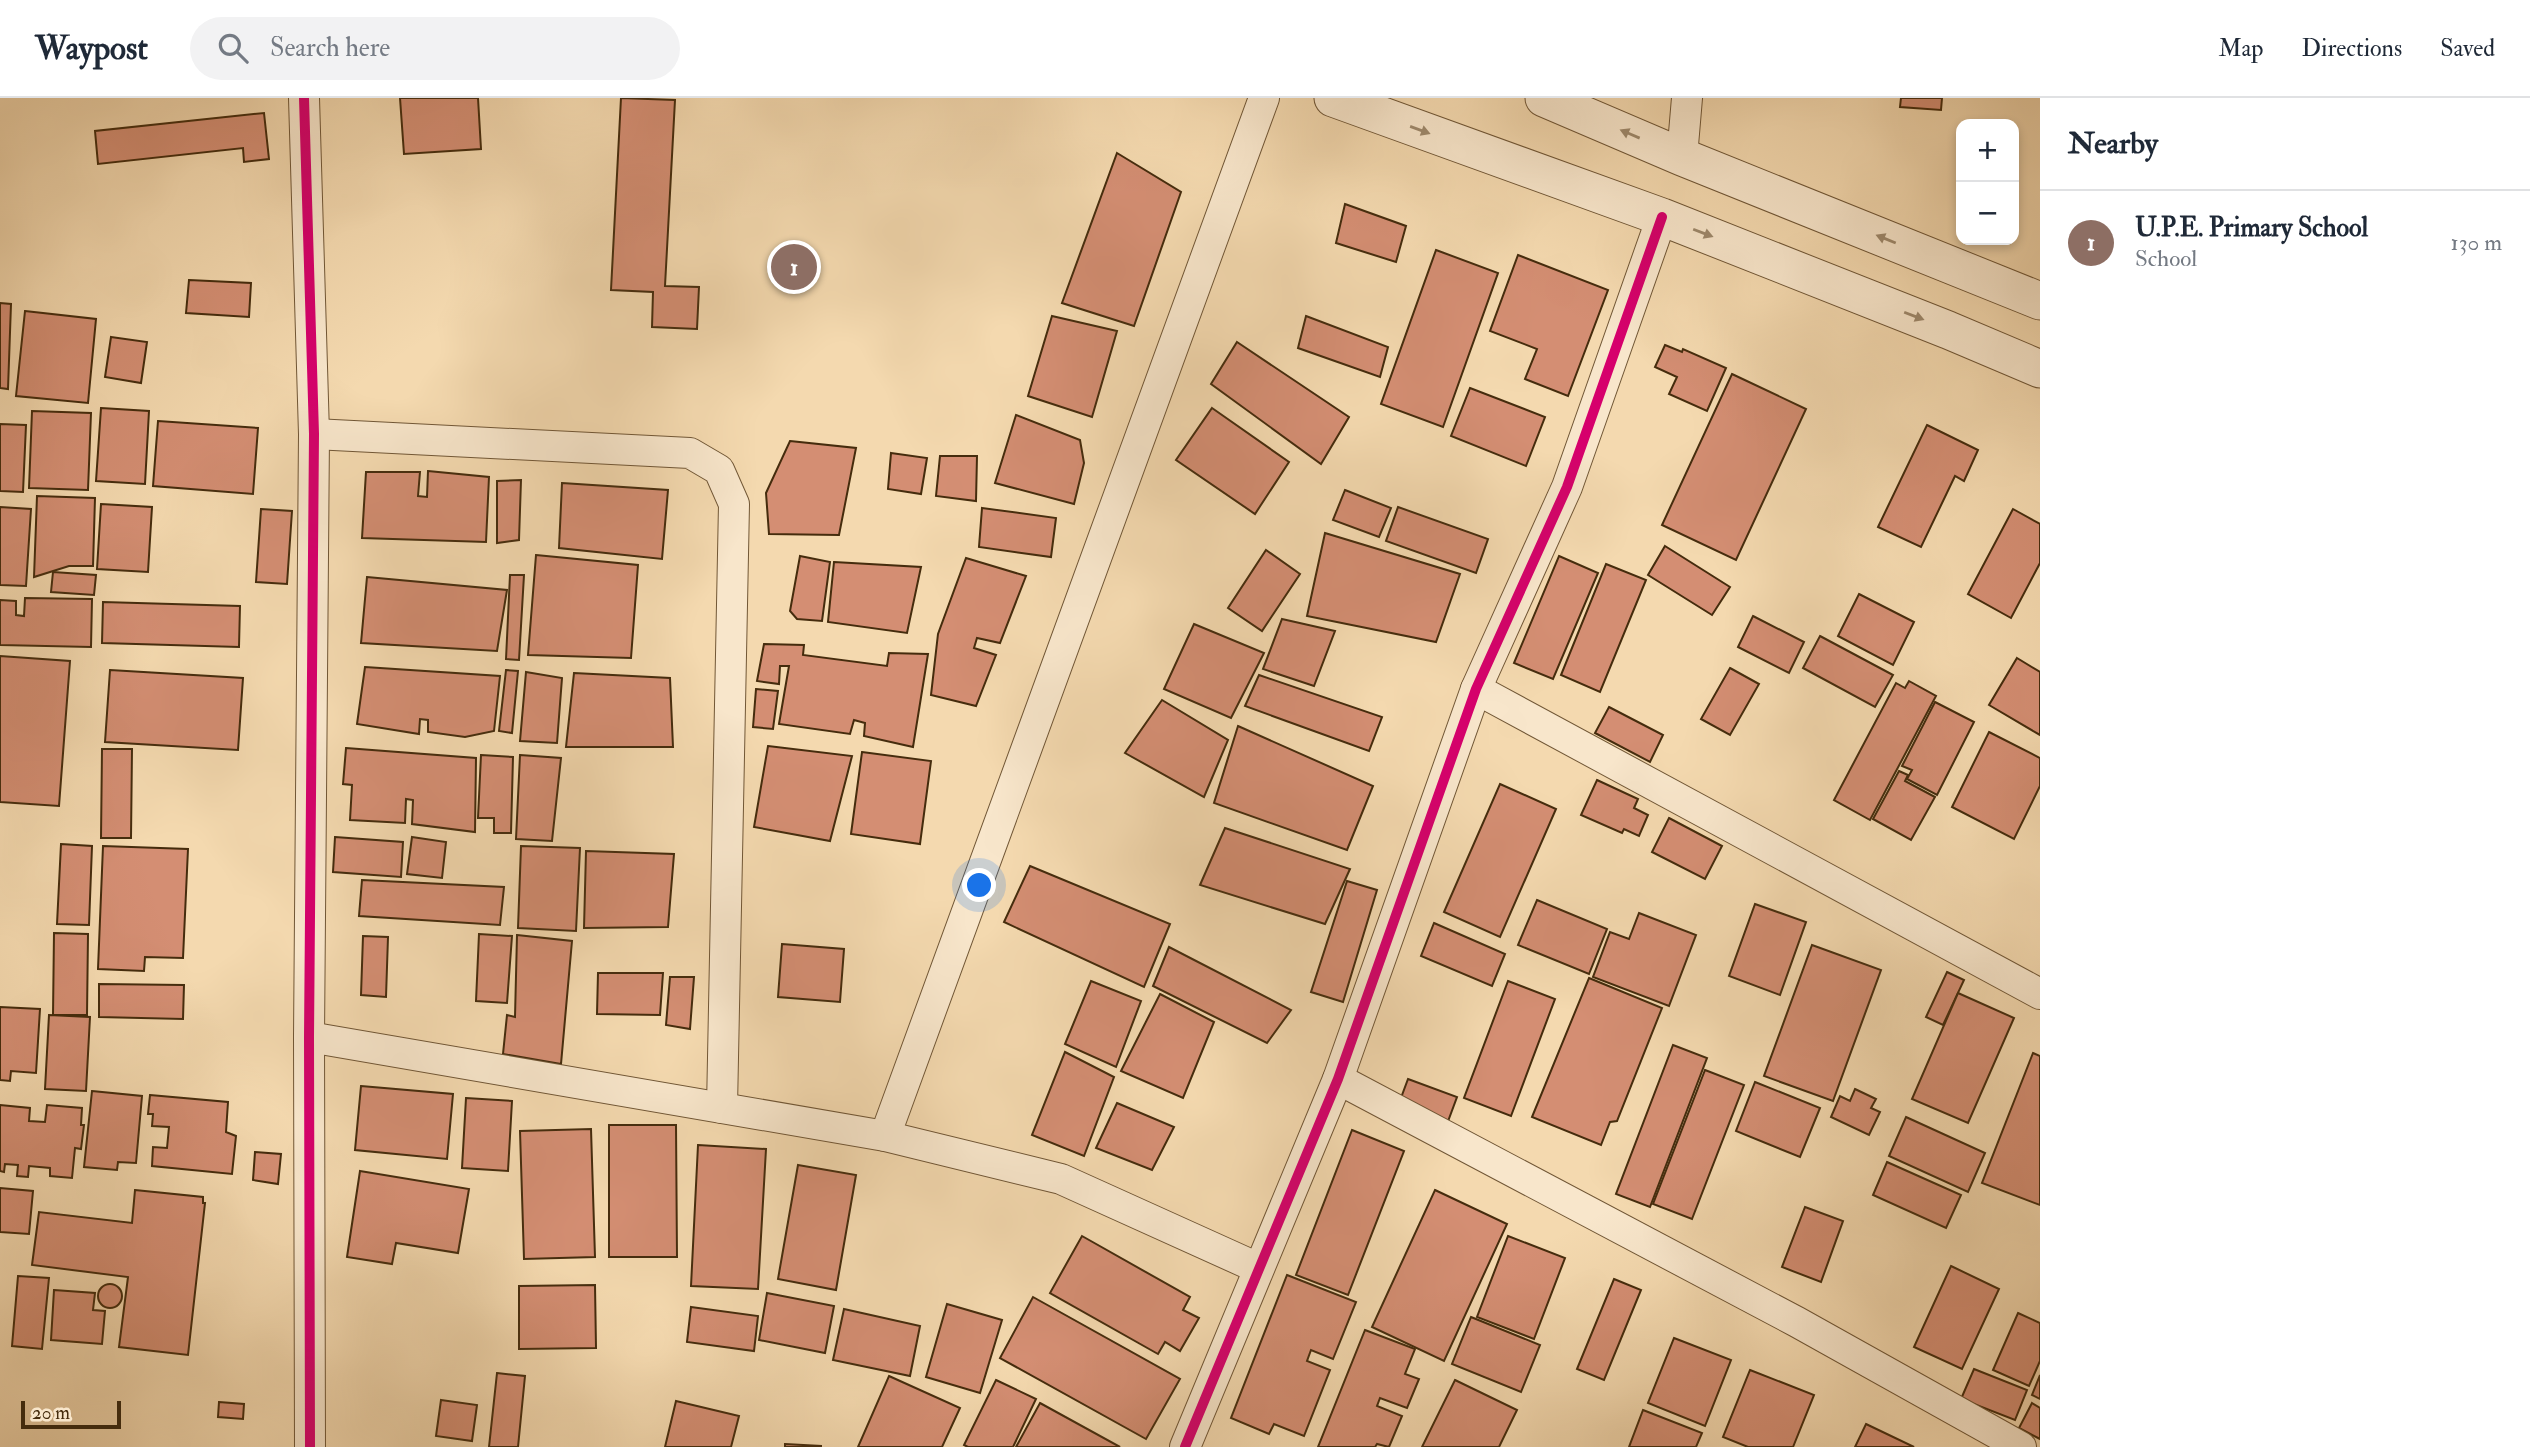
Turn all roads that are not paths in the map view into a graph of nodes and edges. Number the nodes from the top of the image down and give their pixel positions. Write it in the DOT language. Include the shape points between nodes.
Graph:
graph roads {
  1 [pos="304,98"];
  2 [pos="1264,98"];
  3 [pos="1333,98"];
  4 [pos="1544,98"];
  5 [pos="1687,98"];
  6 [pos="1682,157"];
  7 [pos="1662,217"];
  8 [pos="2040,300"];
  9 [pos="2040,369"];
  10 [pos="314,434"];
  11 [pos="1476,689"];
  12 [pos="2040,994"];
  13 [pos="309,1037"];
  14 [pos="1338,1079"];
  15 [pos="722,1108"];
  16 [pos="885,1136"];
  17 [pos="1258,1268"];
  18 [pos="2006,1443"];
  19 [pos="310,1447"];
  20 [pos="1185,1447"];
  1 -- 10 [label="street"];
  2 -- 16 [label="street"];
  3 -- 7 [label="street, one-way"];
  6 -- 4 [label="street, one-way"];
  5 -- 6 [label="street"];
  8 -- 6 [label="street, one-way"];
  7 -- 9 [label="street, one-way"];
  7 -- 11 [label="street" via="1567,487"];
  10 -- 13 [label="street"];
  10 -- 15 [label="street" via="690,453 719,470 734,504"];
  11 -- 12 [label="street"];
  11 -- 14 [label="street"];
  13 -- 15 [label="street"];
  13 -- 19 [label="street"];
  14 -- 17 [label="street"];
  14 -- 18 [label="street" via="1797,1322"];
  15 -- 16 [label="street"];
  16 -- 17 [label="street" via="1061,1179"];
  17 -- 20 [label="street"];
}
